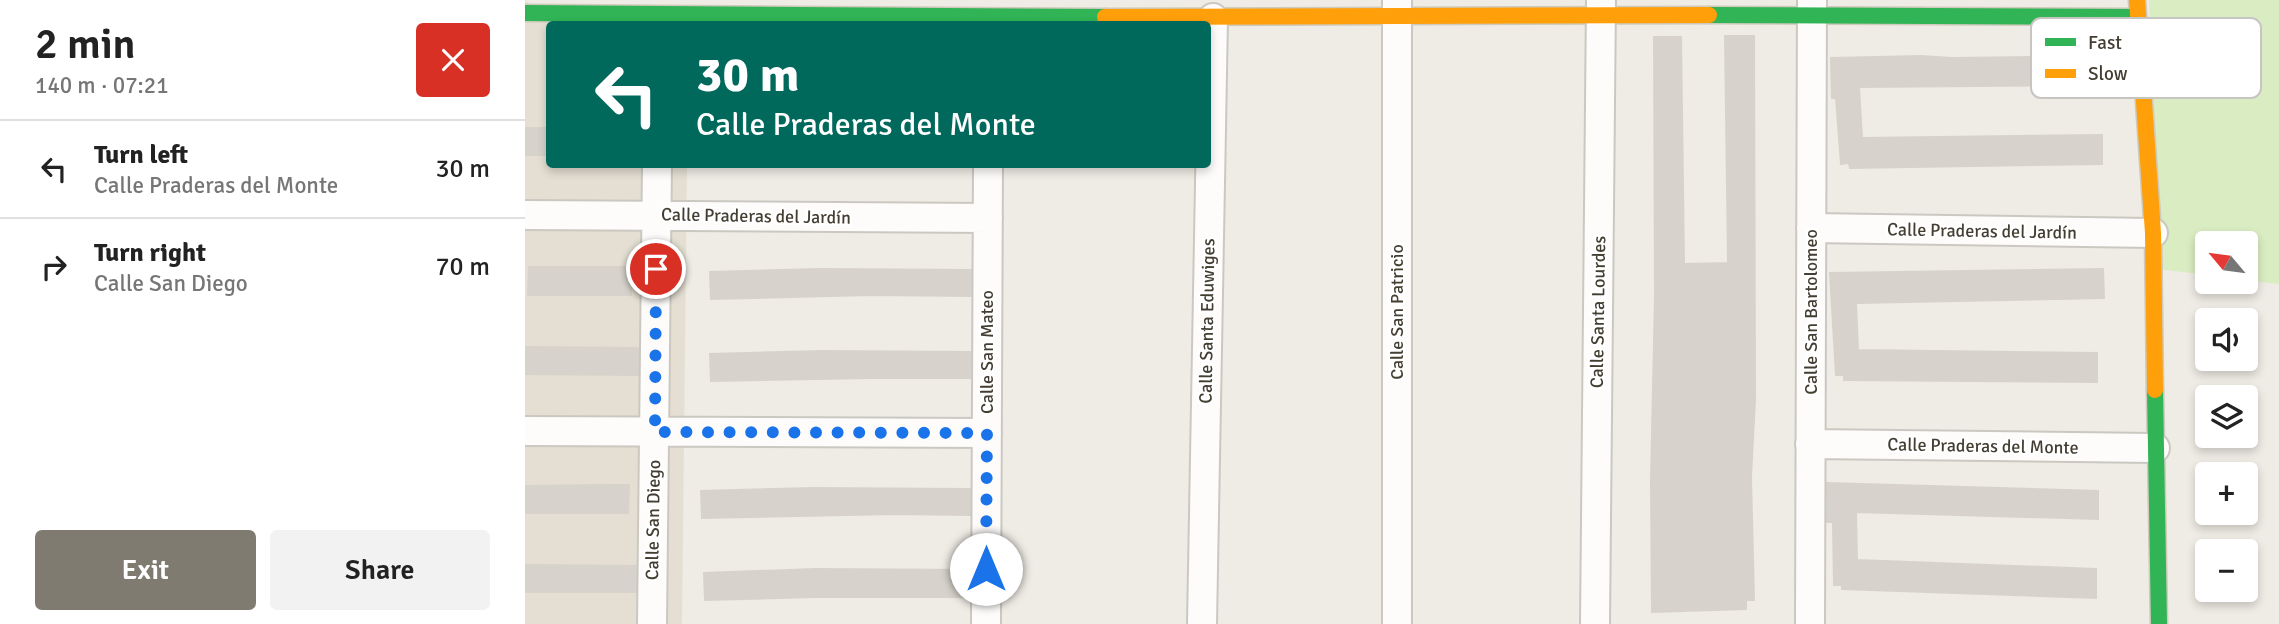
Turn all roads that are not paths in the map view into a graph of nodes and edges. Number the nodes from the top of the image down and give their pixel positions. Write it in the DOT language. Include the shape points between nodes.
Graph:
graph roads {
  1 [pos="2137,0"];
  2 [pos="1601,7"];
  3 [pos="1812,7"];
  4 [pos="1397,9"];
  5 [pos="525,13"];
  6 [pos="2137,17"];
  7 [pos="1213,18"];
  8 [pos="659,19"];
  9 [pos="989,21"];
  10 [pos="2143,98"];
  11 [pos="1211,128"];
  12 [pos="657,168"];
  13 [pos="988,168"];
  14 [pos="1210,168"];
  15 [pos="656,214"];
  16 [pos="525,215"];
  17 [pos="988,218"];
  18 [pos="1811,228"];
  19 [pos="2153,233"];
  20 [pos="525,431"];
  21 [pos="655,432"];
  22 [pos="987,433"];
  23 [pos="1810,444"];
  24 [pos="2155,448"];
  25 [pos="652,624"];
  26 [pos="986,624"];
  27 [pos="1202,624"];
  28 [pos="1397,624"];
  29 [pos="1594,624"];
  30 [pos="1810,624"];
  31 [pos="2159,624"];
  1 -- 6 [label="street"];
  2 -- 3 [label="street"];
  2 -- 4 [label="street"];
  2 -- 29 [label="street, Calle Santa Lourdes"];
  3 -- 6 [label="street"];
  3 -- 18 [label="street, Calle San Bartolomeo"];
  4 -- 7 [label="street"];
  4 -- 28 [label="street, Calle San Patricio"];
  5 -- 8 [label="street"];
  7 -- 9 [label="street"];
  7 -- 11 [label="street, Calle Santa Eduwiges"];
  8 -- 9 [label="street"];
  10 -- 19 [label="street"];
  12 -- 15 [label="street, Calle San Diego"];
  13 -- 17 [label="street, Calle San Mateo"];
  14 -- 27 [label="street, Calle Santa Eduwiges"];
  15 -- 16 [label="street, Calle Praderas del Jardín"];
  15 -- 17 [label="street, Calle Praderas del Jardín"];
  15 -- 21 [label="street, Calle San Diego"];
  17 -- 22 [label="street, Calle San Mateo"];
  18 -- 19 [label="street, Calle Praderas del Jardín"];
  18 -- 23 [label="street, Calle San Bartolomeo"];
  19 -- 24 [label="street"];
  20 -- 21 [label="street"];
  21 -- 22 [label="street"];
  21 -- 25 [label="street, Calle San Diego"];
  22 -- 26 [label="street, Calle San Mateo"];
  23 -- 24 [label="street, Calle Praderas del Monte"];
  23 -- 30 [label="street, Calle San Bartolomeo"];
  24 -- 31 [label="street"];
}
